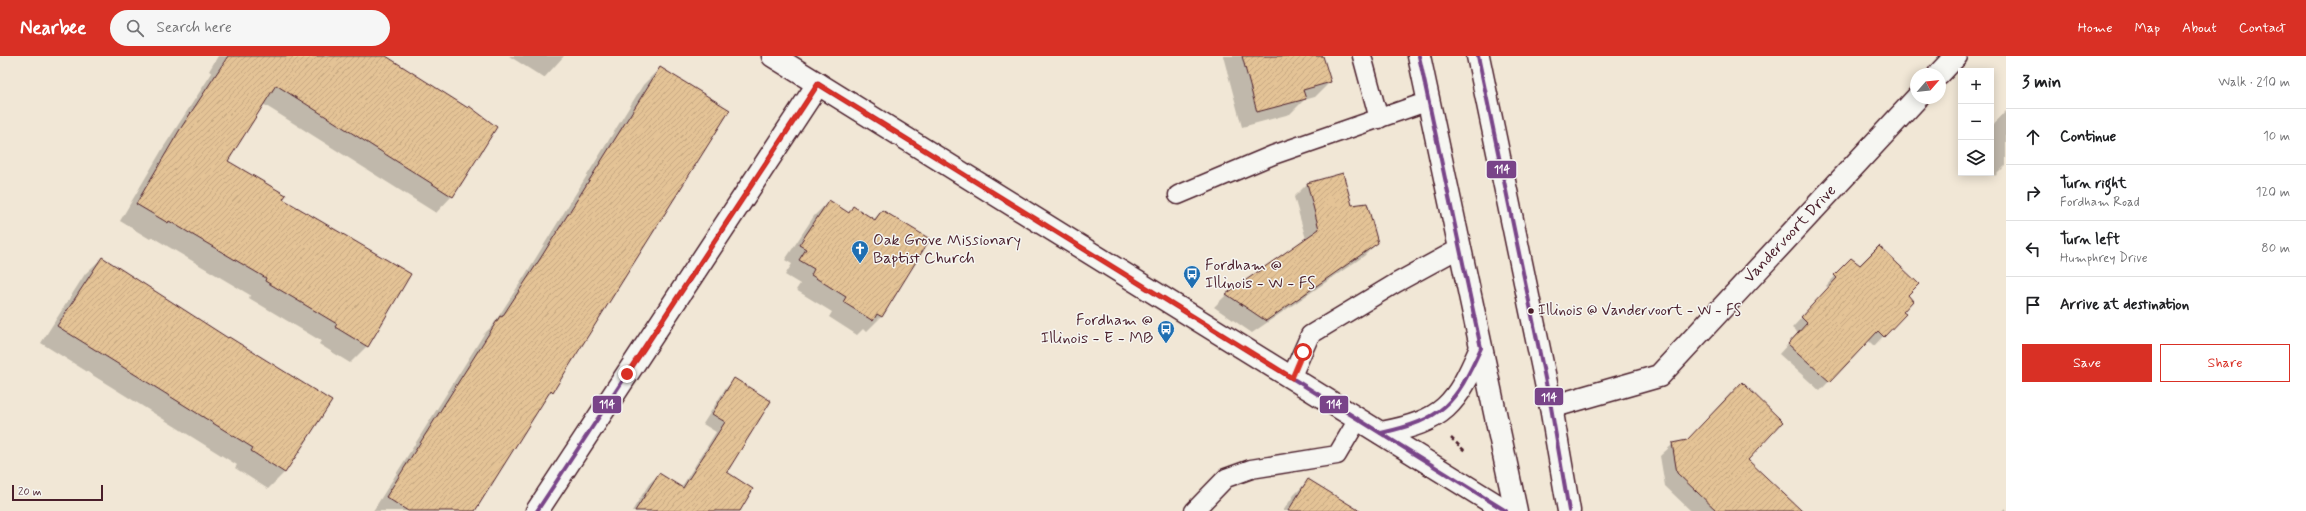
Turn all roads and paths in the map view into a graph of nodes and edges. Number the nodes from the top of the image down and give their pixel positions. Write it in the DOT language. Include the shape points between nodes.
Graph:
graph roads {
  1 [pos="773,56"];
  2 [pos="1362,56"];
  3 [pos="1419,56"];
  4 [pos="1478,56"];
  5 [pos="1956,56"];
  6 [pos="1945,68"];
  7 [pos="818,84"];
  8 [pos="1429,101"];
  9 [pos="1911,104"];
  10 [pos="1379,119"];
  11 [pos="1178,195"];
  12 [pos="1460,248"];
  13 [pos="1481,348"];
  14 [pos="1292,378"];
  15 [pos="1551,407"];
  16 [pos="1357,421"];
  17 [pos="1381,433"];
  18 [pos="1451,437"];
  19 [pos="1467,454"];
  20 [pos="537,511"];
  21 [pos="1194,511"];
  22 [pos="1506,511"];
  23 [pos="1516,511"];
  24 [pos="1569,511"];
  1 -- 7 [label="street"];
  2 -- 10 [label="lane"];
  3 -- 8 [label="street"];
  4 -- 15 [label="street"];
  5 -- 6 [label="street"];
  7 -- 14 [label="street"];
  7 -- 20 [label="street"];
  8 -- 10 [label="lane"];
  8 -- 12 [label="street"];
  9 -- 15 [label="street, Vandervoort Drive" via="1659,376"];
  10 -- 11 [label="lane" via="1274,155"];
  12 -- 13 [label="street"];
  12 -- 14 [label="lane" via="1310,335"];
  13 -- 17 [label="street" via="1456,398 1431,418 1411,428"];
  13 -- 23 [label="street"];
  14 -- 16 [label="street"];
  15 -- 24 [label="street"];
  16 -- 17 [label="street"];
  16 -- 21 [label="lane" via="1337,455 1250,469 1226,478"];
  17 -- 22 [label="street"];
  18 -- 19 [label="path"];
}
